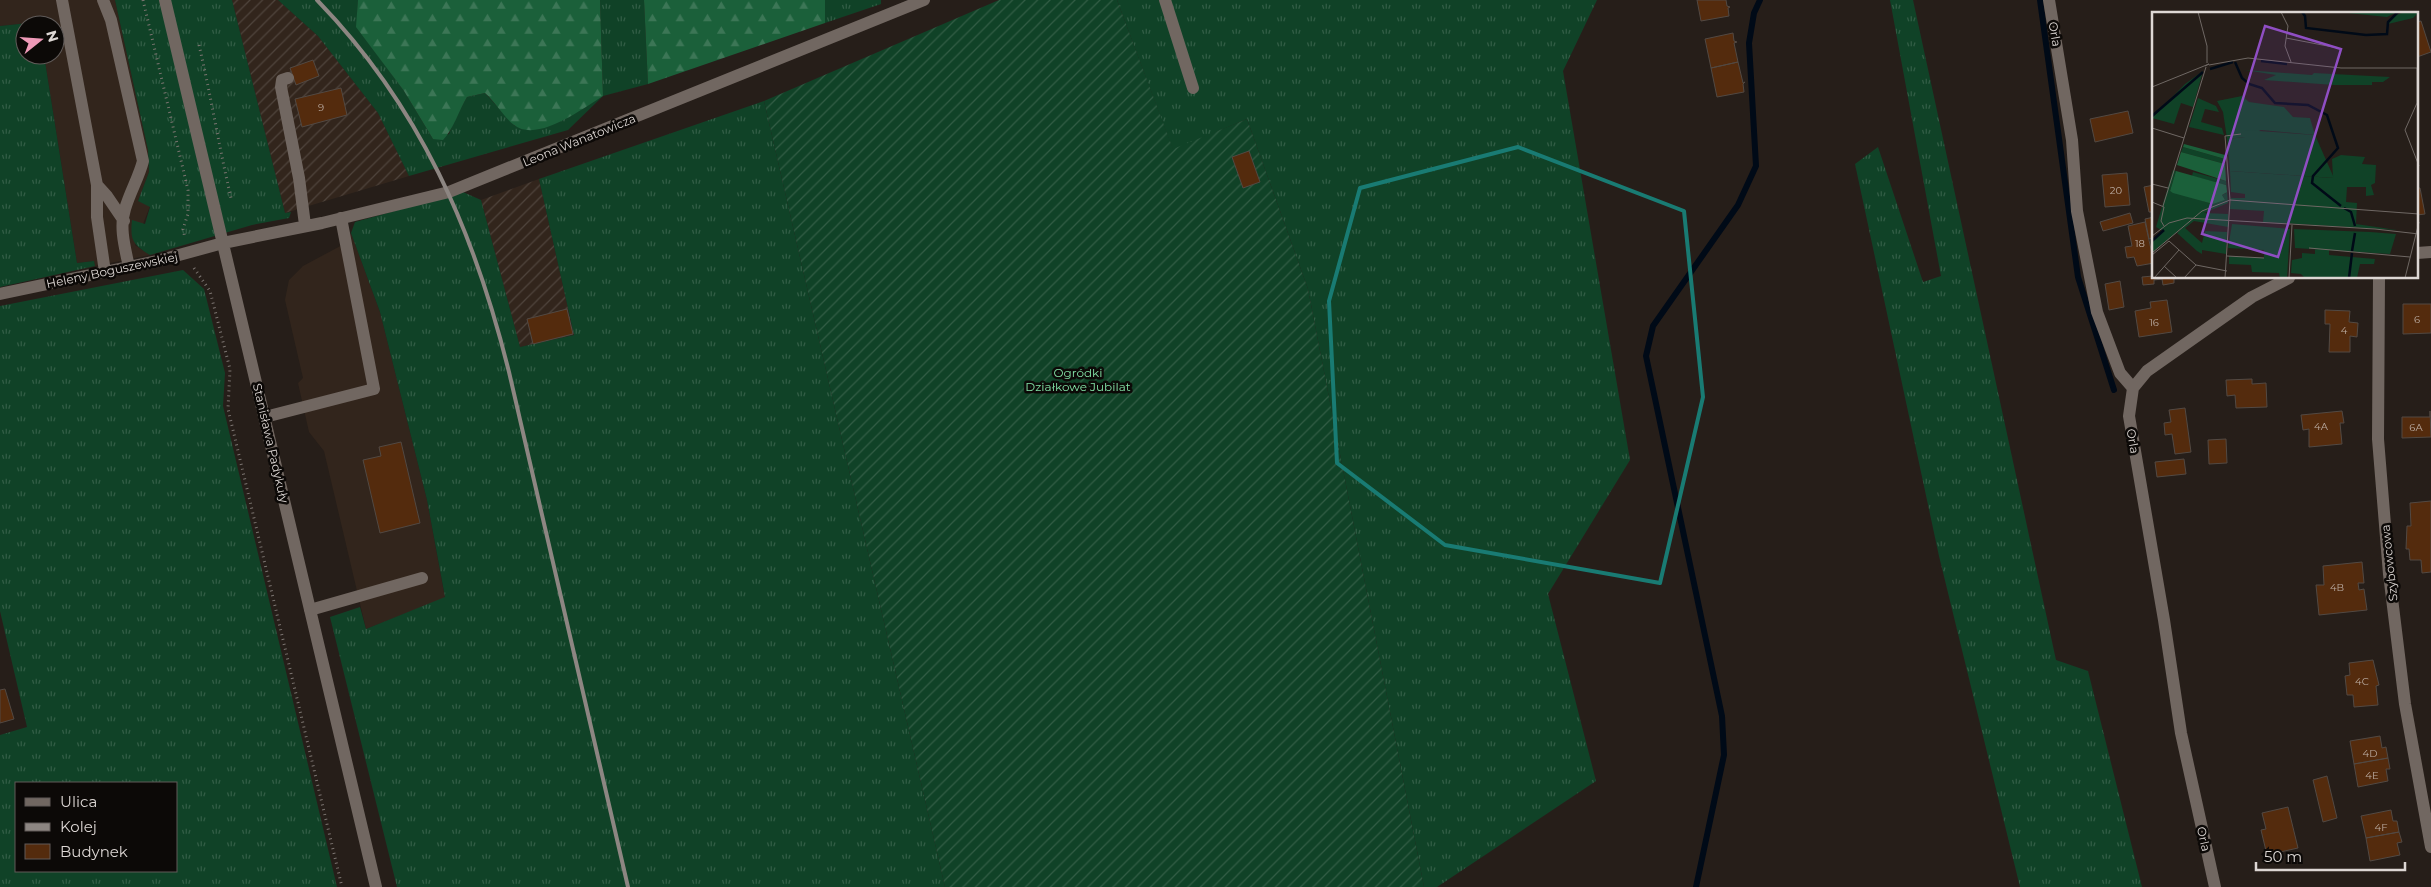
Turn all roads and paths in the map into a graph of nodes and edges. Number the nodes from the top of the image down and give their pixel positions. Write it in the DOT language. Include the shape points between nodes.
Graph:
graph roads {
  1 [pos="62,0"];
  2 [pos="103,0"];
  3 [pos="143,0"];
  4 [pos="165,0"];
  5 [pos="924,0"];
  6 [pos="1165,0"];
  7 [pos="2049,0"];
  8 [pos="199,45"];
  9 [pos="288,78"];
  10 [pos="1193,88"];
  11 [pos="96,185"];
  12 [pos="231,198"];
  13 [pos="189,204"];
  14 [pos="195,206"];
  15 [pos="341,218"];
  16 [pos="124,221"];
  17 [pos="305,225"];
  18 [pos="183,229"];
  19 [pos="223,243"];
  20 [pos="2431,252"];
  21 [pos="2418,253"];
  22 [pos="128,267"];
  23 [pos="105,272"];
  24 [pos="195,272"];
  25 [pos="2287,279"];
  26 [pos="2378,279"];
  27 [pos="0,294"];
  28 [pos="2133,388"];
  29 [pos="265,417"];
  30 [pos="422,578"];
  31 [pos="310,610"];
  32 [pos="2431,846"];
  33 [pos="342,887"];
  34 [pos="376,887"];
  35 [pos="2215,887"];
  1 -- 11 [label="street" via="68,18"];
  2 -- 16 [label="street" via="111,20 143,161 124,210"];
  3 -- 13 [label="path"];
  4 -- 19 [label="street, Stanisława Padykuły"];
  5 -- 15 [label="street, Leona Wanatowicza" via="449,192"];
  6 -- 10 [label="street"];
  7 -- 28 [label="street, Orla" via="2072,140 2077,211 2097,312 2120,373"];
  8 -- 12 [label="path"];
  9 -- 17 [label="street" via="282,80 281,87"];
  11 -- 16 [label="street"];
  11 -- 23 [label="street"];
  13 -- 14 [label="path"];
  13 -- 18 [label="path"];
  15 -- 17 [label="street, Leona Wanatowicza"];
  15 -- 29 [label="street" via="374,390"];
  16 -- 22 [label="street"];
  17 -- 19 [label="street, Leona Wanatowicza"];
  19 -- 22 [label="street, Heleny Boguszewskiej"];
  19 -- 29 [label="street, Stanisława Padykuły"];
  20 -- 21 [label="street"];
  22 -- 23 [label="street, Heleny Boguszewskiej"];
  23 -- 27 [label="street, Heleny Boguszewskiej"];
  24 -- 33 [label="path" via="210,291 230,368 228,409"];
  25 -- 28 [label="street" via="2244,302 2148,371"];
  26 -- 32 [label="street, Szybowcowa" via="2378,439 2389,574 2405,704"];
  28 -- 35 [label="street, Orla" via="2129,416 2181,733"];
  29 -- 31 [label="street, Stanisława Padykuły"];
  30 -- 31 [label="street"];
  31 -- 34 [label="street, Stanisława Padykuły"];
}
